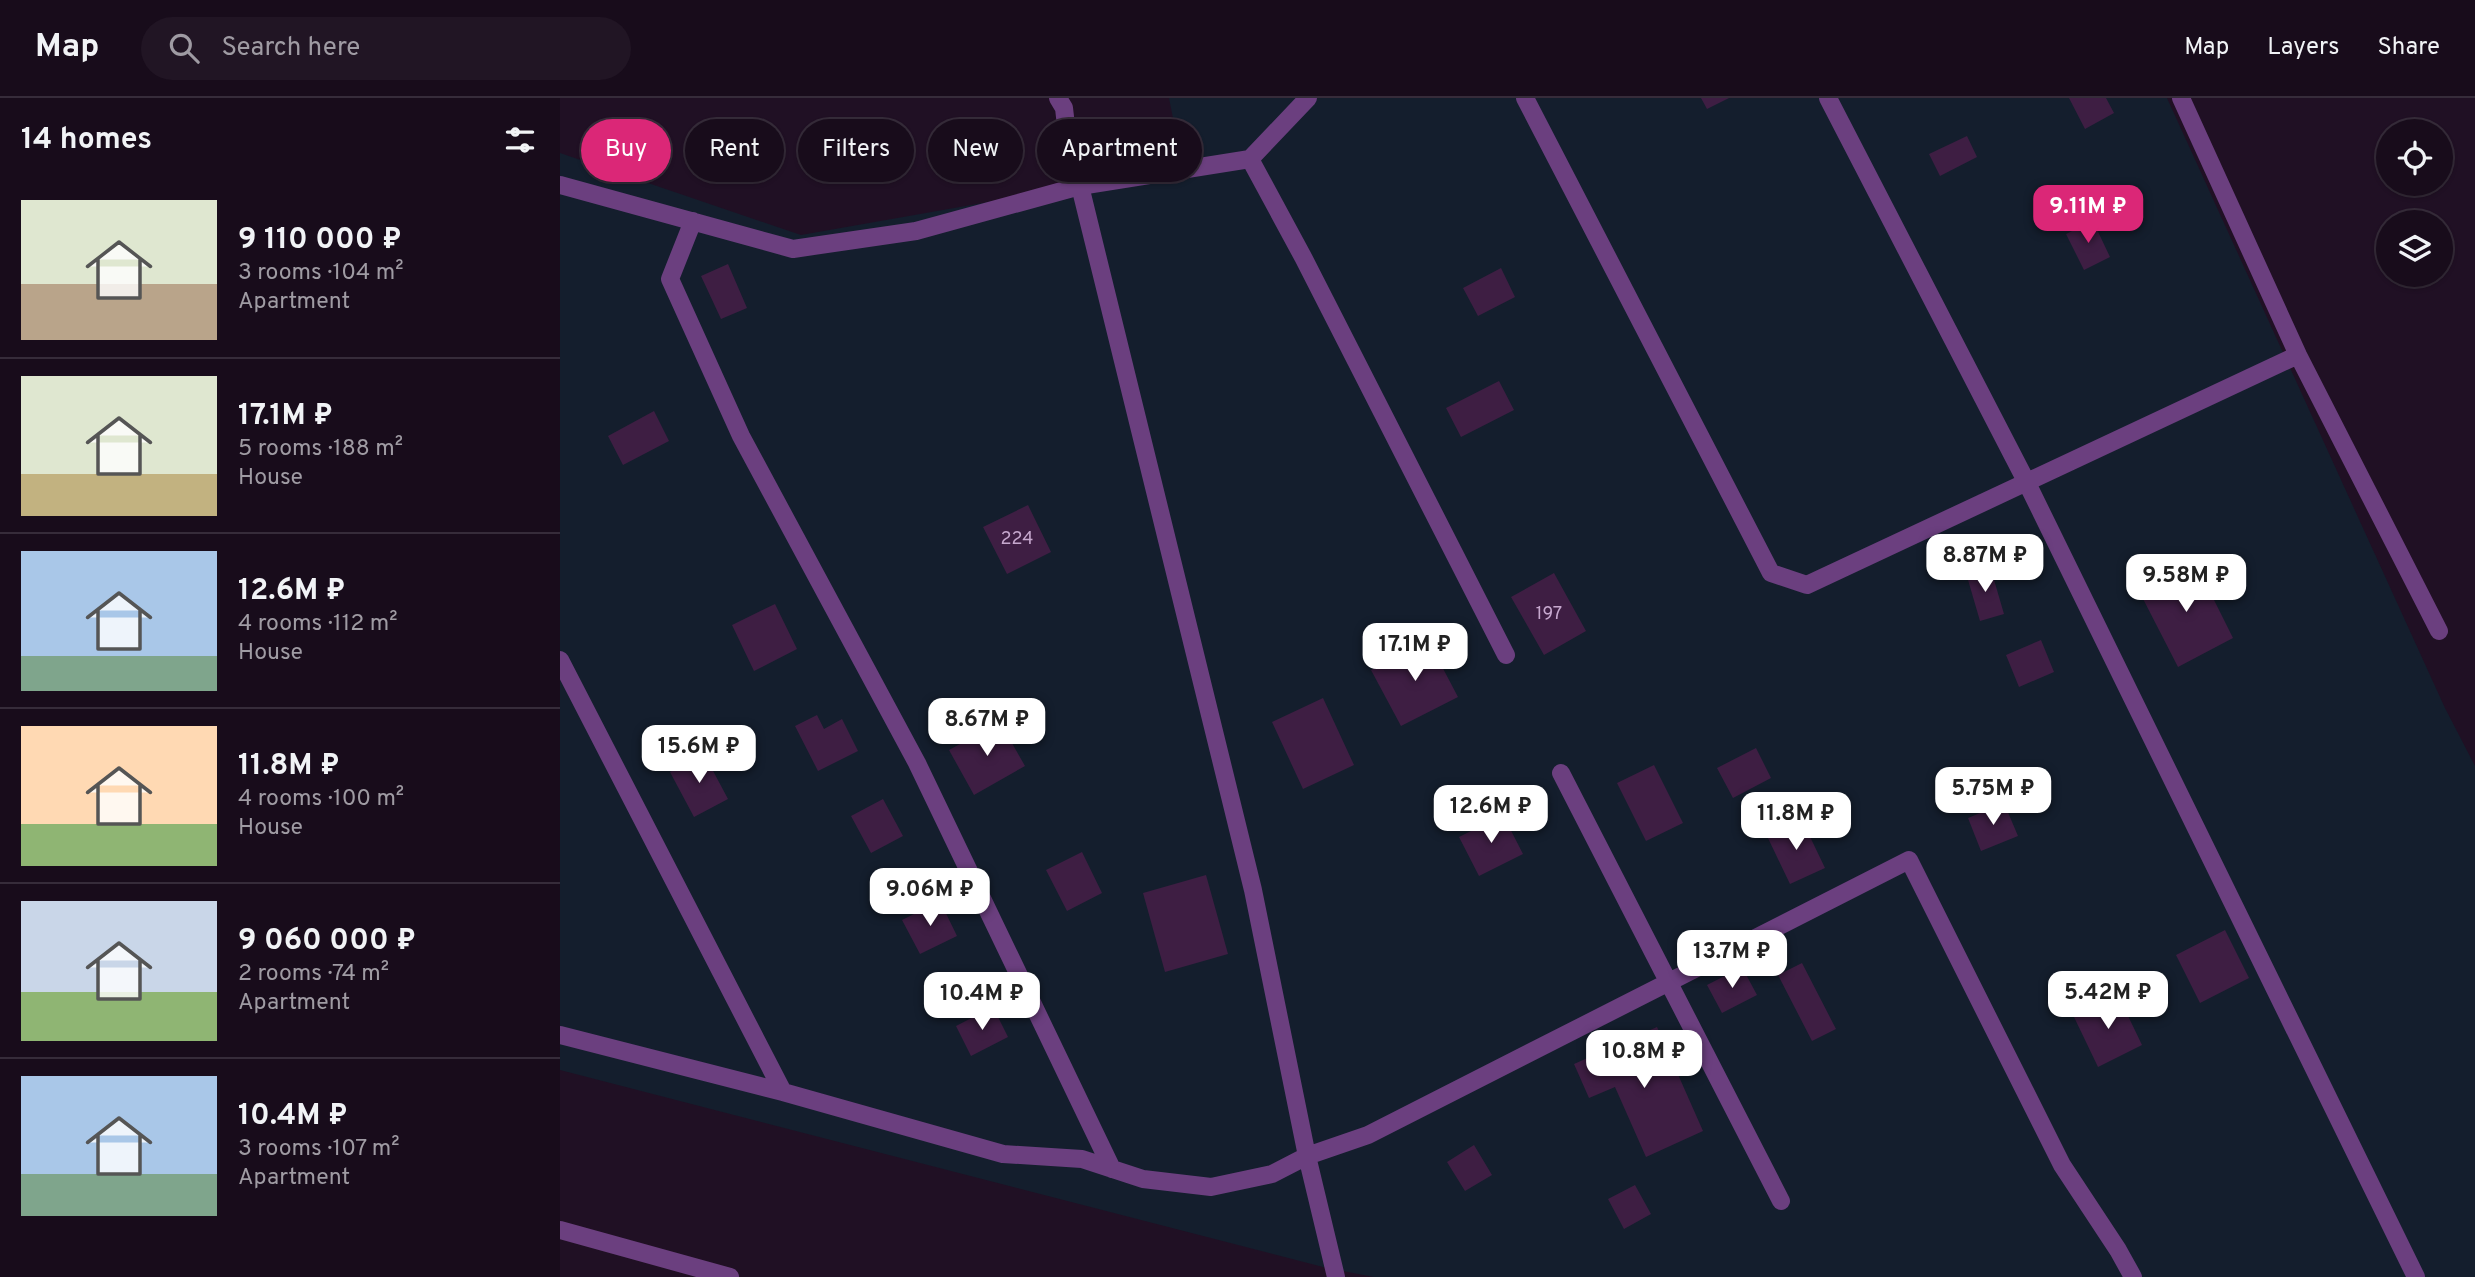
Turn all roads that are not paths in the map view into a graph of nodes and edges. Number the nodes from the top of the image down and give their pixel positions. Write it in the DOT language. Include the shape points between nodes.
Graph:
graph roads {
  1 [pos="1058,98"];
  2 [pos="1308,98"];
  3 [pos="1525,98"];
  4 [pos="1828,98"];
  5 [pos="2181,98"];
  6 [pos="1250,159"];
  7 [pos="560,185"];
  8 [pos="1080,186"];
  9 [pos="693,221"];
  10 [pos="2298,355"];
  11 [pos="2026,481"];
  12 [pos="2439,631"];
  13 [pos="1506,655"];
  14 [pos="560,660"];
  15 [pos="1561,774"];
  16 [pos="1669,982"];
  17 [pos="560,1035"];
  18 [pos="783,1092"];
  19 [pos="1307,1156"];
  20 [pos="1111,1169"];
  21 [pos="1781,1201"];
  22 [pos="560,1230"];
  23 [pos="730,1277"];
  24 [pos="1336,1277"];
  25 [pos="2133,1277"];
  26 [pos="2416,1277"];
  1 -- 8 [label="street"];
  2 -- 6 [label="street"];
  3 -- 11 [label="street" via="1771,573 1807,585"];
  4 -- 11 [label="street"];
  5 -- 10 [label="street"];
  6 -- 8 [label="street"];
  6 -- 13 [label="street"];
  7 -- 9 [label="street"];
  8 -- 9 [label="street" via="916,231 793,249"];
  8 -- 19 [label="street" via="1253,890"];
  9 -- 20 [label="street" via="670,279 741,436 917,763"];
  10 -- 11 [label="street"];
  10 -- 12 [label="street"];
  11 -- 26 [label="street"];
  14 -- 18 [label="street"];
  15 -- 16 [label="street"];
  16 -- 19 [label="street" via="1368,1135"];
  16 -- 21 [label="street"];
  16 -- 25 [label="street" via="1909,860 2062,1165"];
  17 -- 18 [label="street"];
  18 -- 20 [label="street" via="1003,1154 1082,1159"];
  19 -- 20 [label="street" via="1272,1174 1211,1187 1143,1179"];
  19 -- 24 [label="street"];
  22 -- 23 [label="street"];
}
